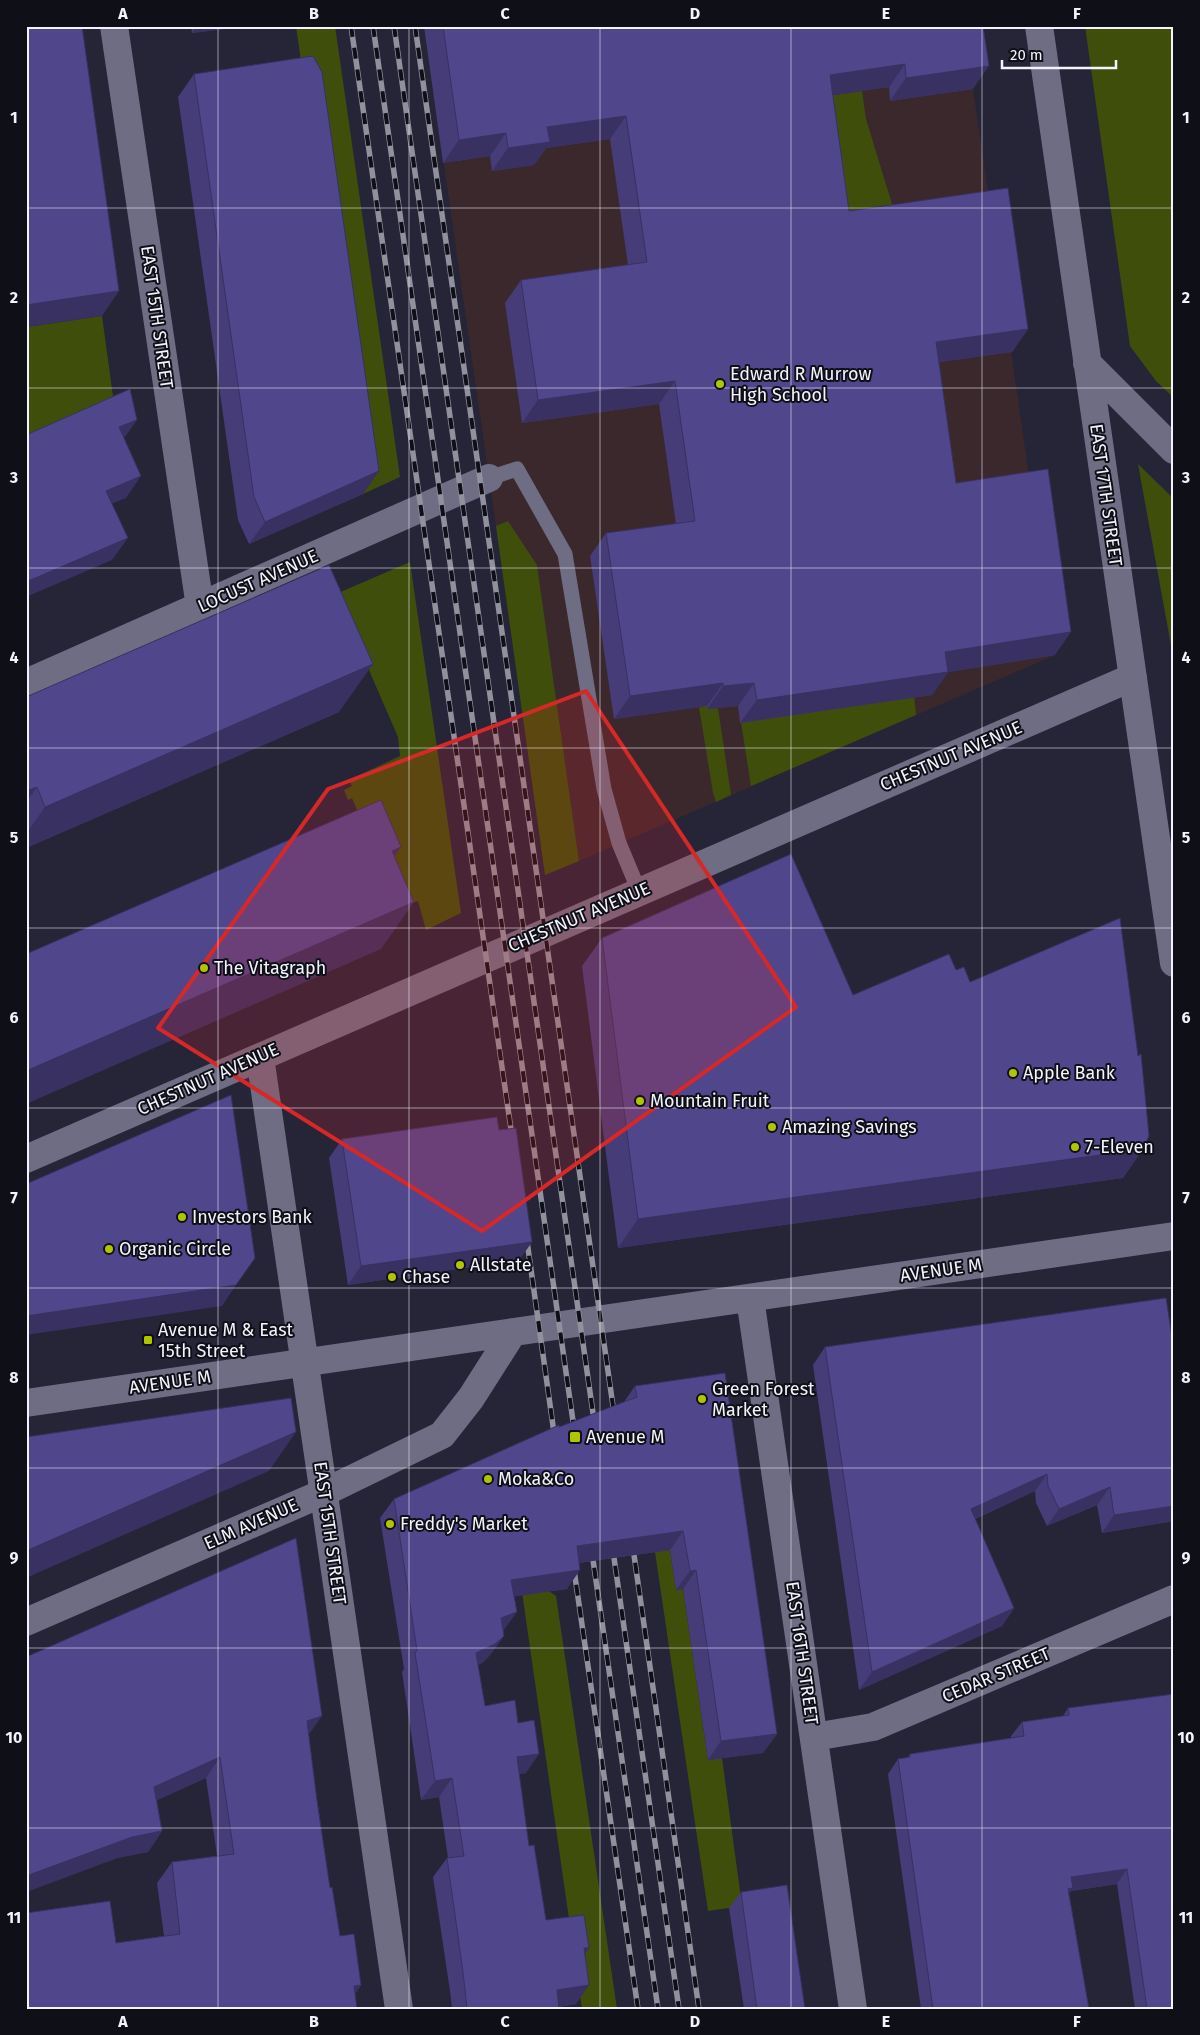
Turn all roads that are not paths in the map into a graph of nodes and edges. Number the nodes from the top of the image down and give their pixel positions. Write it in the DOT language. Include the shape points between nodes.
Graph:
graph roads {
  1 [pos="114,26"];
  2 [pos="1039,26"];
  3 [pos="1087,363"];
  4 [pos="1174,450"];
  5 [pos="489,478"];
  6 [pos="200,607"];
  7 [pos="1133,677"];
  8 [pos="26,683"];
  9 [pos="639,892"];
  10 [pos="1174,963"];
  11 [pos="260,1057"];
  12 [pos="26,1159"];
  13 [pos="1174,1236"];
  14 [pos="750,1298"];
  15 [pos="513,1332"];
  16 [pos="306,1363"];
  17 [pos="26,1403"];
  18 [pos="323,1492"];
  19 [pos="1174,1599"];
  20 [pos="26,1622"];
  21 [pos="814,1737"];
  22 [pos="399,2009"];
  23 [pos="853,2009"];
  1 -- 6 [label="street, EAST 15TH STREET"];
  2 -- 3 [label="street, EAST 17TH STREET"];
  3 -- 4 [label="street"];
  3 -- 7 [label="street, EAST 17TH STREET"];
  5 -- 6 [label="street, LOCUST AVENUE"];
  5 -- 9 [label="lane" via="517,469 565,554 604,789 619,843"];
  6 -- 8 [label="street, LOCUST AVENUE"];
  7 -- 9 [label="street, CHESTNUT AVENUE"];
  7 -- 10 [label="street, EAST 17TH STREET"];
  9 -- 11 [label="street, CHESTNUT AVENUE"];
  11 -- 12 [label="street, CHESTNUT AVENUE"];
  11 -- 16 [label="street, EAST 15TH STREET"];
  13 -- 14 [label="street, AVENUE M"];
  14 -- 15 [label="street, AVENUE M"];
  14 -- 21 [label="street, EAST 16TH STREET"];
  15 -- 16 [label="street, AVENUE M"];
  15 -- 18 [label="street, ELM AVENUE" via="471,1398 442,1435"];
  16 -- 17 [label="street, AVENUE M"];
  16 -- 18 [label="street, EAST 15TH STREET"];
  18 -- 20 [label="street, ELM AVENUE"];
  18 -- 22 [label="street, EAST 15TH STREET"];
  19 -- 21 [label="street, CEDAR STREET" via="873,1727"];
  21 -- 23 [label="street, EAST 16TH STREET"];
}
